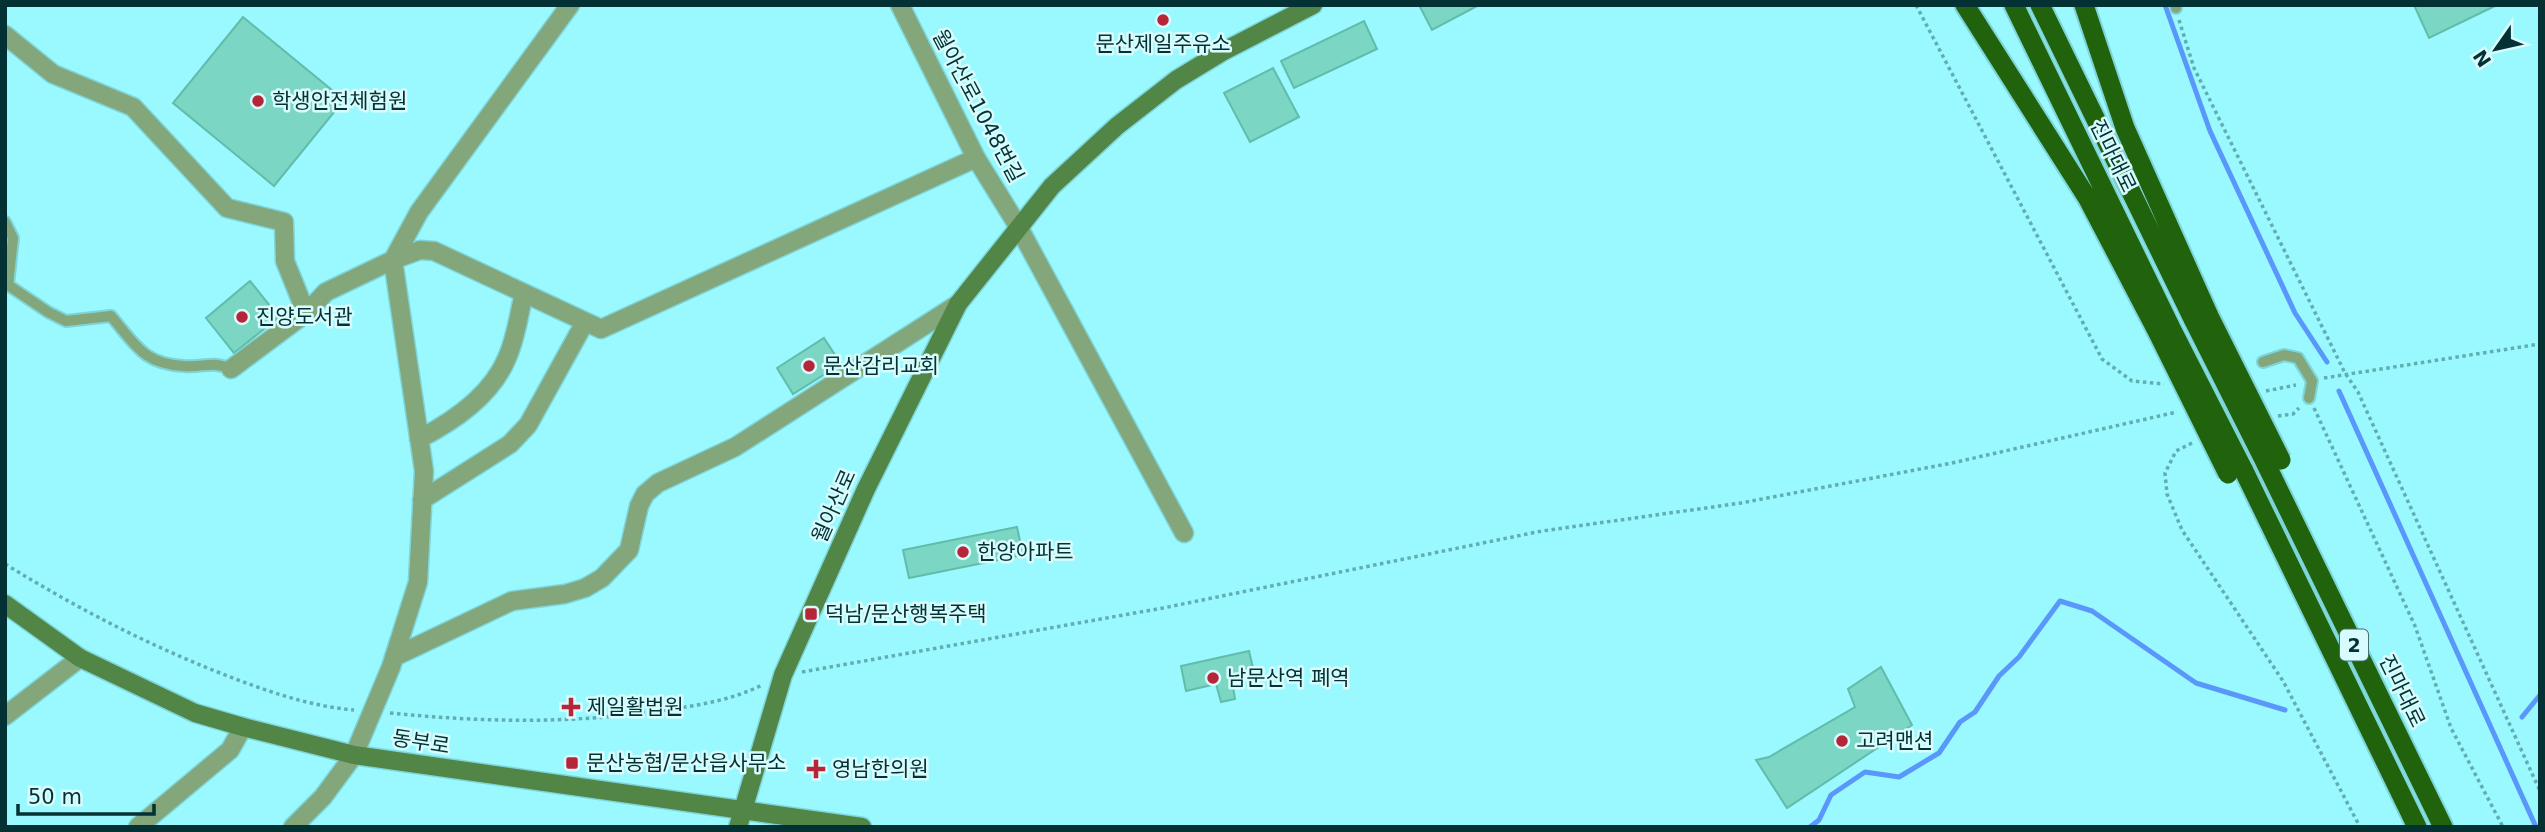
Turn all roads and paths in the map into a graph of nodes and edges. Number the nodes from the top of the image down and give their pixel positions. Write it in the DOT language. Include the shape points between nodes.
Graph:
graph roads {
  1 [pos="570,5"];
  2 [pos="900,5"];
  3 [pos="1313,5"];
  4 [pos="1916,5"];
  5 [pos="1965,5"];
  6 [pos="2014,5"];
  7 [pos="2040,5"];
  8 [pos="2084,5"];
  9 [pos="2176,7"];
  10 [pos="5,35"];
  11 [pos="975,158"];
  12 [pos="5,222"];
  13 [pos="1018,226"];
  14 [pos="393,260"];
  15 [pos="524,293"];
  16 [pos="958,304"];
  17 [pos="306,313"];
  18 [pos="2201,319"];
  19 [pos="585,322"];
  20 [pos="2163,327"];
  21 [pos="2540,344"];
  22 [pos="2263,362"];
  23 [pos="231,369"];
  24 [pos="2345,373"];
  25 [pos="2312,381"];
  26 [pos="2170,385"];
  27 [pos="2260,393"];
  28 [pos="2309,398"];
  29 [pos="2181,411"];
  30 [pos="2274,416"];
  31 [pos="419,439"];
  32 [pos="2199,439"];
  33 [pos="422,500"];
  34 [pos="1184,533"];
  35 [pos="5,604"];
  36 [pos="394,657"];
  37 [pos="80,658"];
  38 [pos="783,675"];
  39 [pos="5,716"];
  40 [pos="243,727"];
  41 [pos="354,755"];
  42 [pos="2540,791"];
  43 [pos="740,819"];
  44 [pos="138,827"];
  45 [pos="293,827"];
  46 [pos="862,827"];
  47 [pos="2360,827"];
  48 [pos="2417,827"];
  49 [pos="2443,827"];
  50 [pos="2503,827"];
  1 -- 14 [label="street" via="419,212"];
  2 -- 11 [label="street, 월아산로1048번길"];
  3 -- 13 [label="main road, 월아산로" via="1176,80 1076,162"];
  4 -- 26 [label="path" via="2102,359 2132,381"];
  5 -- 20 [label="highway" via="2088,198"];
  6 -- 20 [label="highway, 진마대로 / 2"];
  7 -- 18 [label="highway, 진마대로"];
  8 -- 18 [label="highway" via="2125,128"];
  9 -- 24 [label="path" via="2194,68"];
  10 -- 17 [label="street" via="53,74 133,107 227,208 284,222 285,261"];
  11 -- 13 [label="street, 월아산로1048번길"];
  11 -- 19 [label="street" via="601,329"];
  12 -- 23 [label="lane" via="13,238 8,285 48,312 66,321 111,316 148,359 185,366 215,362"];
  13 -- 16 [label="main road, 월아산로"];
  13 -- 34 [label="street"];
  14 -- 15 [label="street" via="420,250 434,251"];
  14 -- 17 [label="street" via="326,292"];
  14 -- 31 [label="street"];
  15 -- 19 [label="street"];
  15 -- 31 [label="street" via="507,358 490,386 451,422"];
  16 -- 36 [label="street" via="754,436 658,483 639,506 629,550 602,578 565,594 512,601"];
  16 -- 38 [label="main road, 월아산로" via="866,489"];
  17 -- 23 [label="street"];
  18 -- 49 [label="highway, 진마대로 / 2, bridge" via="2273,461 2304,544"];
  19 -- 33 [label="street" via="528,425 510,444"];
  20 -- 48 [label="highway, 2, bridge" via="2235,471 2280,546"];
  21 -- 24 [label="path"];
  22 -- 25 [label="lane" via="2284,355 2298,358"];
  24 -- 25 [label="path"];
  24 -- 42 [label="path" via="2358,392"];
  25 -- 27 [label="path"];
  25 -- 28 [label="lane"];
  28 -- 30 [label="path" via="2293,414"];
  28 -- 50 [label="path" via="2416,626 2451,728"];
  29 -- 38 [label="path" via="1952,463 1768,498 1542,531 1163,608"];
  31 -- 33 [label="street"];
  32 -- 47 [label="path" via="2176,451 2165,473 2167,495 2182,530 2283,681"];
  33 -- 36 [label="street" via="418,582"];
  35 -- 37 [label="main road, 동부로"];
  36 -- 41 [label="street"];
  37 -- 39 [label="street"];
  37 -- 40 [label="main road, 동부로" via="195,713"];
  38 -- 43 [label="main road, 월아산로"];
  40 -- 41 [label="main road, 동부로"];
  40 -- 44 [label="street" via="230,750"];
  41 -- 43 [label="main road, 동부로"];
  41 -- 45 [label="street"];
  43 -- 46 [label="main road, 동부로"];
}
